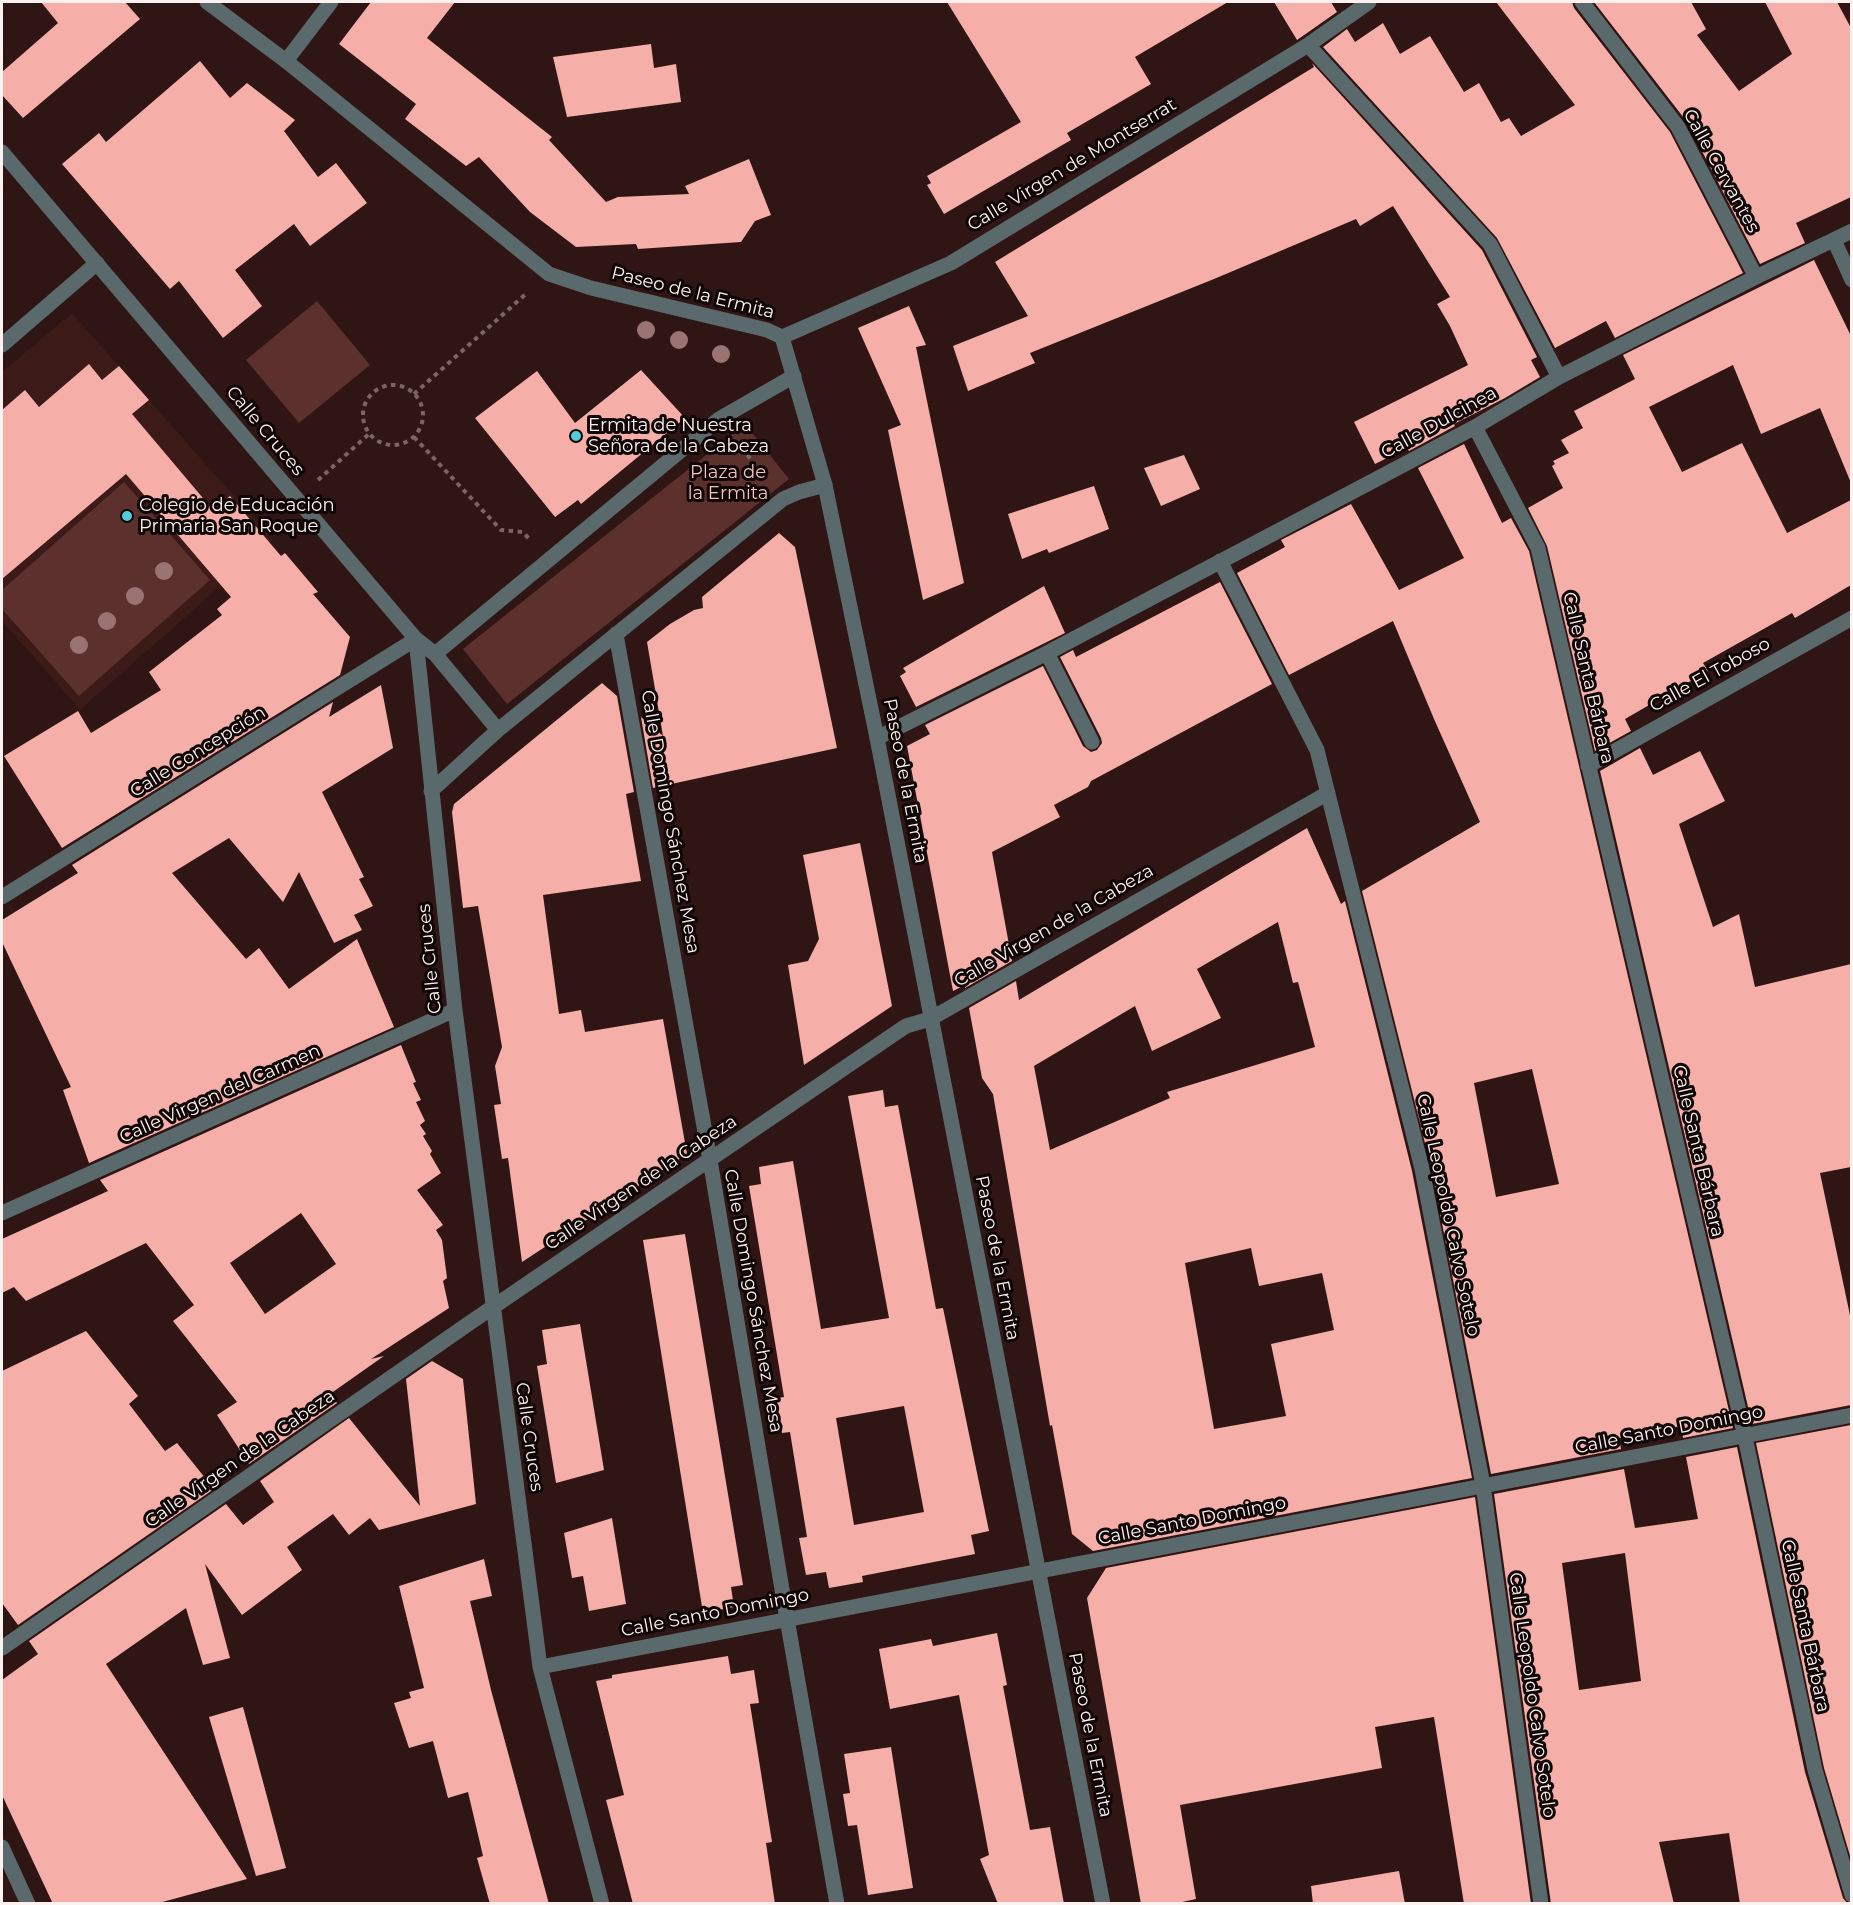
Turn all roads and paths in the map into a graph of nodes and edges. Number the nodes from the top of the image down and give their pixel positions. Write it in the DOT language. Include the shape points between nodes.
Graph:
graph roads {
  1 [pos="207,2"];
  2 [pos="331,2"];
  3 [pos="1369,2"];
  4 [pos="1582,2"];
  5 [pos="1308,45"];
  6 [pos="286,61"];
  7 [pos="2,152"];
  8 [pos="1851,231"];
  9 [pos="1834,240"];
  10 [pos="97,263"];
  11 [pos="549,274"];
  12 [pos="1755,276"];
  13 [pos="1851,280"];
  14 [pos="783,337"];
  15 [pos="2,345"];
  16 [pos="794,376"];
  17 [pos="1559,376"];
  18 [pos="414,394"];
  19 [pos="718,419"];
  20 [pos="1475,427"];
  21 [pos="369,434"];
  22 [pos="414,437"];
  23 [pos="825,485"];
  24 [pos="324,489"];
  25 [pos="783,499"];
  26 [pos="548,561"];
  27 [pos="1220,561"];
  28 [pos="1851,618"];
  29 [pos="616,634"];
  30 [pos="416,639"];
  31 [pos="1047,653"];
  32 [pos="435,654"];
  33 [pos="498,730"];
  34 [pos="877,738"];
  35 [pos="1092,741"];
  36 [pos="1588,766"];
  37 [pos="431,791"];
  38 [pos="1328,793"];
  39 [pos="2,897"];
  40 [pos="455,1010"];
  41 [pos="930,1019"];
  42 [pos="710,1160"];
  43 [pos="2,1213"];
  44 [pos="492,1307"];
  45 [pos="1851,1415"];
  46 [pos="1745,1437"];
  47 [pos="1483,1485"];
  48 [pos="1038,1571"];
  49 [pos="787,1619"];
  50 [pos="2,1648"];
  51 [pos="540,1667"];
  52 [pos="2,1848"];
  53 [pos="1851,1895"];
  54 [pos="28,1904"];
  55 [pos="602,1904"];
  56 [pos="837,1904"];
  57 [pos="1103,1904"];
  58 [pos="1541,1904"];
  1 -- 6 [label="street, Paseo de la Ermita"];
  2 -- 6 [label="street"];
  3 -- 5 [label="street, Calle Virgen de Montserrat"];
  4 -- 12 [label="street, Calle Cervantes" via="1678,127"];
  5 -- 14 [label="street, Calle Virgen de Montserrat" via="951,262"];
  5 -- 17 [label="street" via="1490,244"];
  6 -- 11 [label="street, Paseo de la Ermita"];
  7 -- 10 [label="street, Calle Cruces"];
  8 -- 9 [label="street, Calle Dulcinea"];
  9 -- 12 [label="street, Calle Dulcinea"];
  9 -- 13 [label="street"];
  10 -- 15 [label="street"];
  10 -- 30 [label="street, Calle Cruces"];
  11 -- 14 [label="street, Paseo de la Ermita"];
  11 -- 18 [label="path"];
  12 -- 17 [label="street, Calle Dulcinea"];
  14 -- 16 [label="street, Paseo de la Ermita"];
  16 -- 19 [label="street"];
  16 -- 23 [label="street, Paseo de la Ermita"];
  17 -- 20 [label="street, Calle Dulcinea"];
  18 -- 21 [label="path" via="394,385 368,397 363,416"];
  18 -- 22 [label="path" via="423,409 423,420"];
  19 -- 25 [label="path"];
  19 -- 26 [label="street"];
  20 -- 27 [label="street, Calle Dulcinea"];
  20 -- 36 [label="street, Calle Santa Bárbara" via="1538,548"];
  21 -- 22 [label="path" via="386,445 405,443"];
  21 -- 24 [label="path" via="317,481"];
  22 -- 26 [label="path" via="501,530 523,532"];
  23 -- 25 [label="street"];
  23 -- 34 [label="street, Paseo de la Ermita"];
  25 -- 29 [label="street"];
  26 -- 32 [label="street"];
  27 -- 31 [label="street, Calle Dulcinea"];
  27 -- 38 [label="street, Calle Leopoldo Calvo Sotelo" via="1317,750"];
  28 -- 36 [label="street, Calle El Toboso"];
  29 -- 33 [label="street"];
  29 -- 42 [label="street, Calle Domingo Sánchez Mesa"];
  30 -- 32 [label="street"];
  30 -- 37 [label="street, Calle Cruces"];
  30 -- 39 [label="street, Calle Concepción"];
  31 -- 34 [label="street, Calle Dulcinea"];
  31 -- 35 [label="street"];
  32 -- 33 [label="street"];
  33 -- 37 [label="street"];
  34 -- 41 [label="street, Paseo de la Ermita"];
  36 -- 46 [label="street, Calle Santa Bárbara"];
  37 -- 40 [label="street, Calle Cruces"];
  38 -- 41 [label="street, Calle Virgen de la Cabeza"];
  38 -- 47 [label="street, Calle Leopoldo Calvo Sotelo" via="1422,1169"];
  40 -- 43 [label="street, Calle Virgen del Carmen"];
  40 -- 44 [label="street, Calle Cruces"];
  41 -- 42 [label="street, Calle Virgen de la Cabeza" via="906,1026"];
  41 -- 48 [label="street, Paseo de la Ermita"];
  42 -- 44 [label="street, Calle Virgen de la Cabeza"];
  42 -- 49 [label="street, Calle Domingo Sánchez Mesa"];
  44 -- 50 [label="street, Calle Virgen de la Cabeza"];
  44 -- 51 [label="street, Calle Cruces"];
  45 -- 46 [label="street, Calle Santo Domingo"];
  46 -- 47 [label="street, Calle Santo Domingo"];
  46 -- 53 [label="street, Calle Santa Bárbara" via="1815,1770"];
  47 -- 48 [label="street, Calle Santo Domingo"];
  47 -- 58 [label="street, Calle Leopoldo Calvo Sotelo"];
  48 -- 49 [label="street, Calle Santo Domingo"];
  48 -- 57 [label="street, Paseo de la Ermita"];
  49 -- 51 [label="street, Calle Santo Domingo"];
  49 -- 56 [label="street, Calle Domingo Sánchez Mesa"];
  51 -- 55 [label="street, Calle Cruces"];
  52 -- 54 [label="street"];
}
